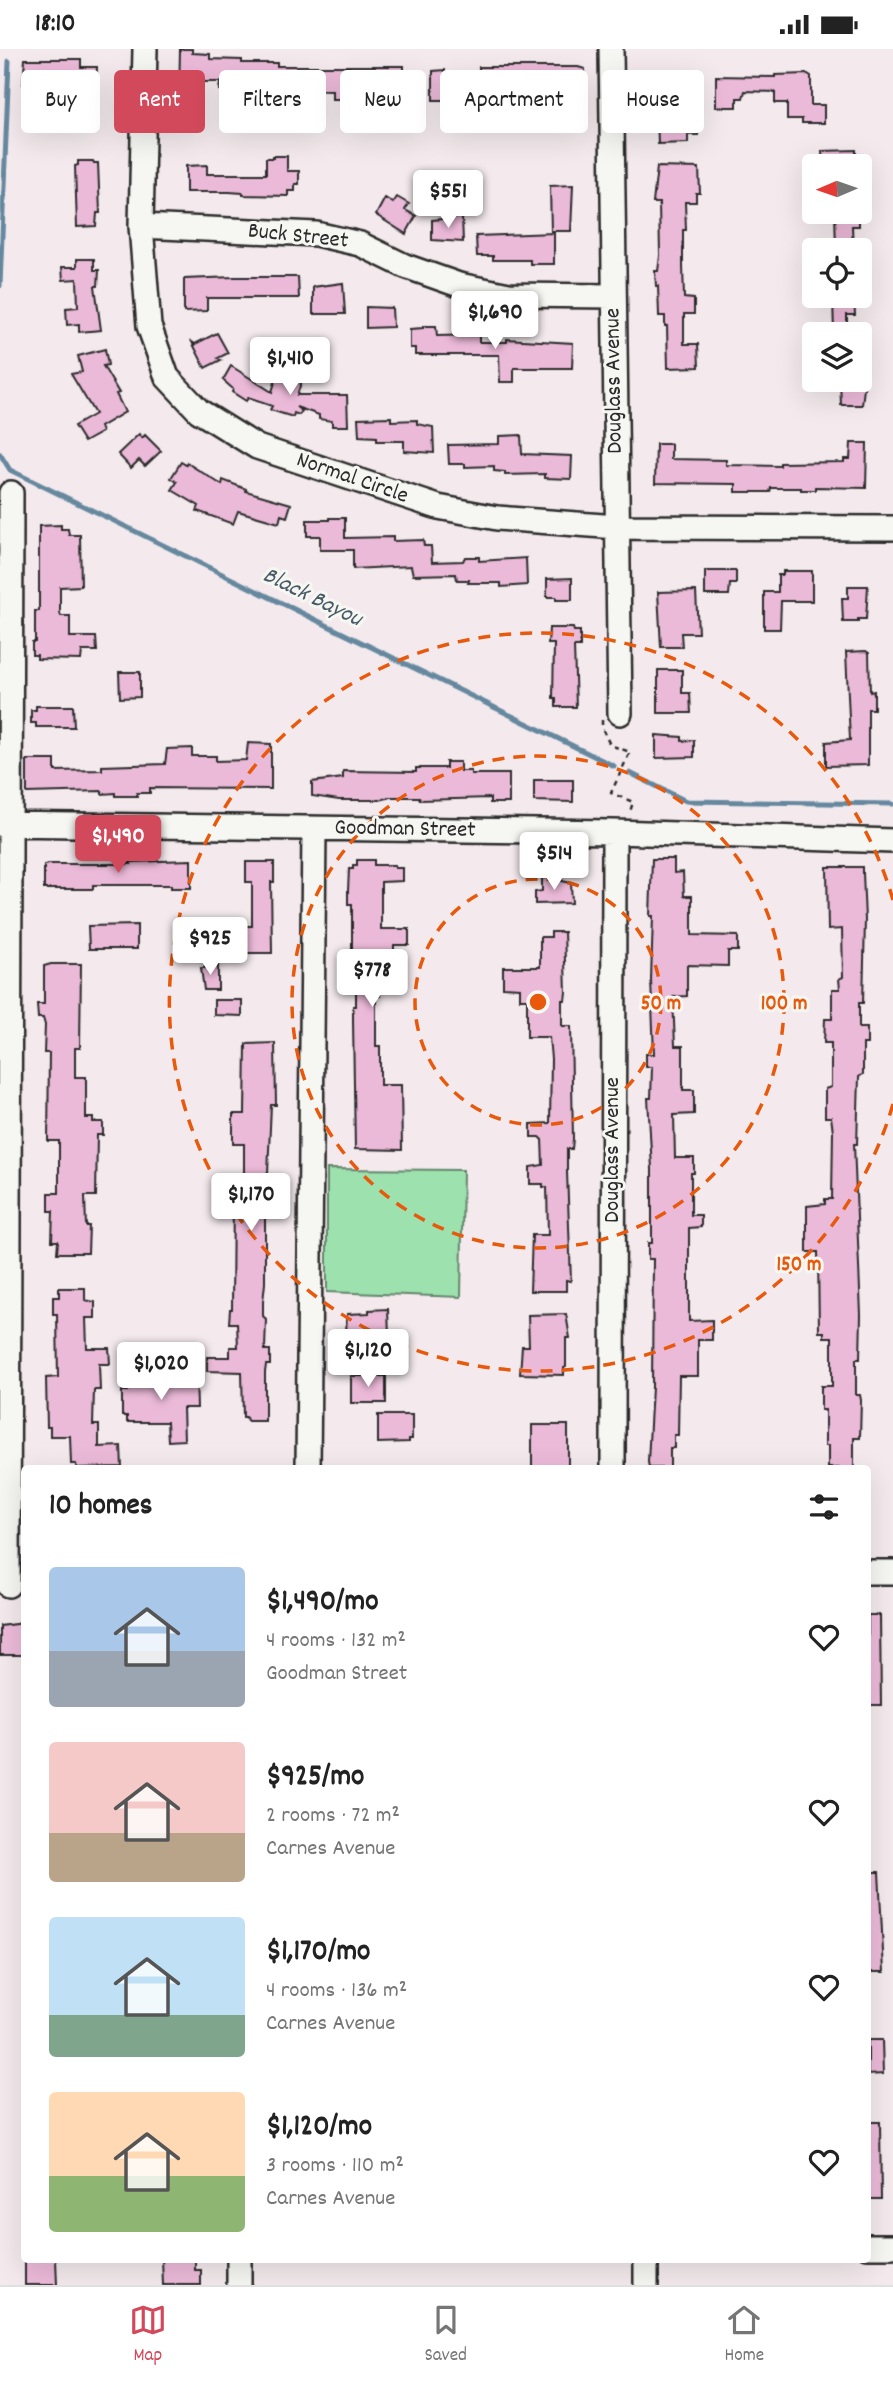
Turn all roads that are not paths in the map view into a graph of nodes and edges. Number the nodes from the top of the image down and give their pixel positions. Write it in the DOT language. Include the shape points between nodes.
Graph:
graph roads {
  1 [pos="145,49"];
  2 [pos="611,49"];
  3 [pos="141,226"];
  4 [pos="614,296"];
  5 [pos="11,493"];
  6 [pos="617,527"];
  7 [pos="893,528"];
  8 [pos="620,713"];
  9 [pos="4,824"];
  10 [pos="314,829"];
  11 [pos="619,832"];
  12 [pos="893,841"];
  13 [pos="308,1465"];
  14 [pos="613,1465"];
  15 [pos="871,1572"];
  16 [pos="893,1572"];
  17 [pos="11,1585"];
  18 [pos="871,2246"];
  19 [pos="893,2246"];
  20 [pos="239,2263"];
  21 [pos="646,2263"];
  22 [pos="239,2285"];
  23 [pos="646,2285"];
  1 -- 3 [label="street, Normal Circle"];
  2 -- 4 [label="street, Douglass Avenue"];
  3 -- 4 [label="street, Buck Street" via="316,234 360,244 459,285 509,295"];
  3 -- 6 [label="street, Normal Circle" via="149,326 167,377 199,411 257,447 438,507 497,518"];
  4 -- 6 [label="street, Douglass Avenue"];
  5 -- 9 [label="street"];
  6 -- 7 [label="street, Normal Circle"];
  6 -- 8 [label="street, Douglass Avenue"];
  9 -- 10 [label="street, Goodman Street"];
  9 -- 17 [label="street"];
  10 -- 11 [label="street, Goodman Street"];
  10 -- 13 [label="street"];
  11 -- 12 [label="street, Goodman Street"];
  11 -- 14 [label="street, Douglass Avenue"];
  15 -- 16 [label="street"];
  18 -- 19 [label="street"];
  20 -- 22 [label="street"];
  21 -- 23 [label="street"];
}
